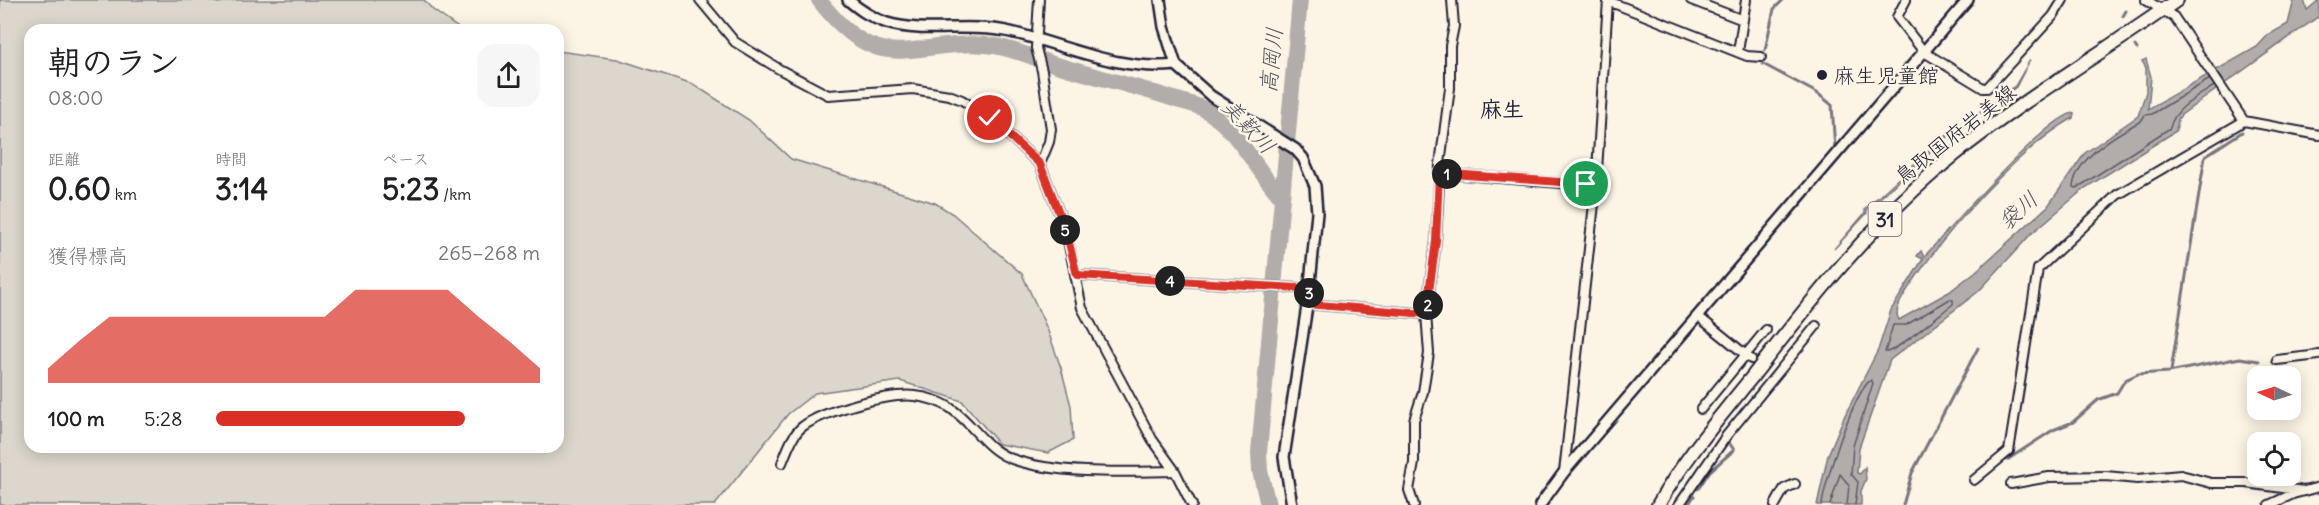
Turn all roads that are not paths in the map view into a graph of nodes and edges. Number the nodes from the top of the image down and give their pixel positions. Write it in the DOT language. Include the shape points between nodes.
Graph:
graph roads {
  1 [pos="700,0"];
  2 [pos="848,0"];
  3 [pos="1039,0"];
  4 [pos="1160,0"];
  5 [pos="1452,0"];
  6 [pos="1608,0"];
  7 [pos="1691,0"];
  8 [pos="1746,0"];
  9 [pos="1906,0"];
  10 [pos="1968,0"];
  11 [pos="2063,0"];
  12 [pos="2146,0"];
  13 [pos="2176,0"];
  14 [pos="2163,10"];
  15 [pos="1743,20"];
  16 [pos="1035,40"];
  17 [pos="1737,52"];
  18 [pos="1924,52"];
  19 [pos="1761,57"];
  20 [pos="1176,65"];
  21 [pos="2244,121"];
  22 [pos="2319,135"];
  23 [pos="1040,164"];
  24 [pos="1439,173"];
  25 [pos="1596,186"];
  26 [pos="1077,275"];
  27 [pos="1309,293"];
  28 [pos="1307,304"];
  29 [pos="1426,314"];
  30 [pos="1699,317"];
  31 [pos="1816,326"];
  32 [pos="1766,330"];
  33 [pos="2319,355"];
  34 [pos="1748,357"];
  35 [pos="2277,360"];
  36 [pos="1701,409"];
  37 [pos="782,463"];
  38 [pos="1175,471"];
  39 [pos="1564,472"];
  40 [pos="1974,480"];
  41 [pos="1795,484"];
  42 [pos="2011,484"];
  43 [pos="2319,487"];
  44 [pos="2304,491"];
  45 [pos="1544,503"];
  46 [pos="1192,505"];
  47 [pos="1292,505"];
  48 [pos="1414,505"];
  49 [pos="1658,505"];
  50 [pos="1679,505"];
  51 [pos="1774,505"];
  52 [pos="2269,505"];
  1 -- 23 [label="street" via="735,42 828,95 913,89 956,97 990,118"];
  2 -- 16 [label="street" via="866,15 889,24 1004,31"];
  3 -- 16 [label="street"];
  4 -- 20 [label="street"];
  5 -- 24 [label="street" via="1450,88"];
  6 -- 17 [label="street"];
  6 -- 25 [label="street"];
  7 -- 15 [label="street"];
  8 -- 15 [label="street"];
  9 -- 18 [label="street" via="1897,17"];
  10 -- 18 [label="street"];
  11 -- 18 [label="street" via="2054,16 1987,88"];
  12 -- 14 [label="street"];
  13 -- 14 [label="main road, 鳥取国府岩美線 / 31"];
  14 -- 21 [label="street" via="2185,30"];
  14 -- 49 [label="main road, 鳥取国府岩美線 / 31" via="1983,132 1894,209 1840,265 1687,461"];
  15 -- 17 [label="street"];
  16 -- 20 [label="street" via="1139,66"];
  16 -- 23 [label="street" via="1051,129"];
  17 -- 19 [label="street"];
  18 -- 30 [label="street"];
  20 -- 27 [label="street" via="1211,96 1278,136 1303,158 1315,186 1317,213"];
  21 -- 22 [label="street"];
  21 -- 40 [label="street" via="2117,195 2038,269 2009,451"];
  23 -- 26 [label="street" via="1066,231"];
  24 -- 25 [label="street"];
  24 -- 29 [label="street" via="1436,241"];
  25 -- 39 [label="street"];
  26 -- 27 [label="street" via="1297,288"];
  26 -- 38 [label="street" via="1082,308 1152,439"];
  27 -- 28 [label="street"];
  28 -- 29 [label="street"];
  28 -- 47 [label="street" via="1284,457"];
  29 -- 48 [label="street" via="1429,353 1414,420 1410,481"];
  30 -- 34 [label="street"];
  30 -- 39 [label="street"];
  31 -- 50 [label="street" via="1772,375"];
  32 -- 34 [label="street"];
  33 -- 35 [label="street"];
  34 -- 36 [label="street"];
  37 -- 38 [label="street" via="800,428 816,418 894,397 915,396 935,400 953,410 1009,458 1036,466"];
  38 -- 46 [label="street"];
  39 -- 45 [label="street"];
  41 -- 51 [label="street" via="1784,489"];
  42 -- 44 [label="street" via="2049,477 2137,479 2181,475 2211,483"];
  43 -- 44 [label="street"];
  44 -- 52 [label="street"];
}
